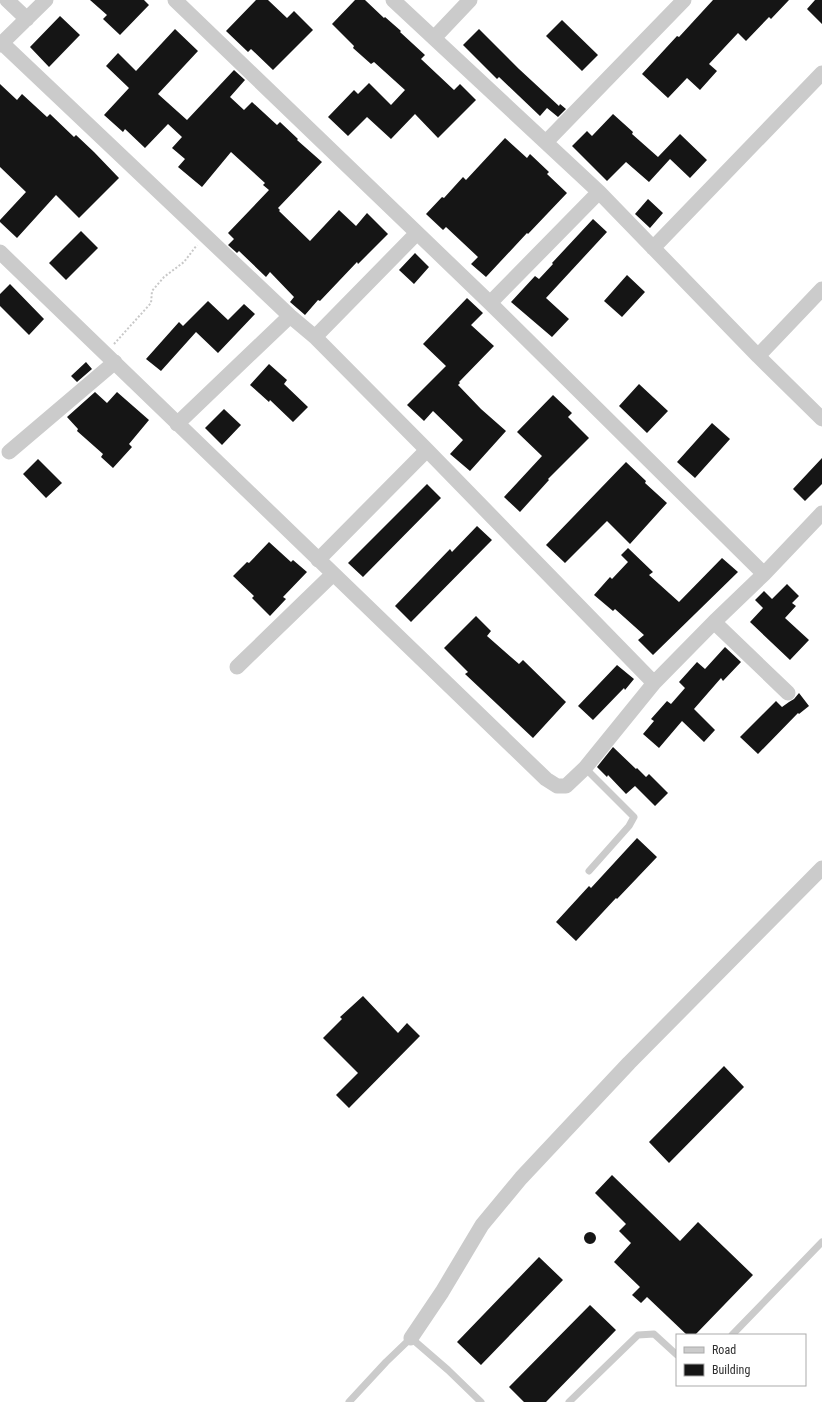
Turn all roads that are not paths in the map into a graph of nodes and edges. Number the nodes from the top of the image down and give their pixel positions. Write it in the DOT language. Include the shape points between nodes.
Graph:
graph roads {
  1 [pos="7,0"];
  2 [pos="46,0"];
  3 [pos="175,0"];
  4 [pos="393,0"];
  5 [pos="470,0"];
  6 [pos="684,0"];
  7 [pos="27,19"];
  8 [pos="434,38"];
  9 [pos="1,44"];
  10 [pos="822,73"];
  11 [pos="546,142"];
  12 [pos="599,192"];
  13 [pos="417,233"];
  14 [pos="653,248"];
  15 [pos="2,259"];
  16 [pos="822,289"];
  17 [pos="490,303"];
  18 [pos="290,316"];
  19 [pos="315,337"];
  20 [pos="758,356"];
  21 [pos="111,358"];
  22 [pos="822,419"];
  23 [pos="177,424"];
  24 [pos="427,450"];
  25 [pos="9,452"];
  26 [pos="821,515"];
  27 [pos="318,560"];
  28 [pos="333,574"];
  29 [pos="764,574"];
  30 [pos="714,622"];
  31 [pos="237,667"];
  32 [pos="654,684"];
  33 [pos="788,693"];
  34 [pos="585,768"];
  35 [pos="822,868"];
  36 [pos="589,871"];
  37 [pos="822,1242"];
  38 [pos="733,1334"];
  39 [pos="411,1338"];
  40 [pos="676,1354"];
  41 [pos="349,1402"];
  42 [pos="481,1402"];
  43 [pos="569,1402"];
  1 -- 7 [label="street"];
  2 -- 7 [label="street"];
  3 -- 13 [label="street"];
  4 -- 8 [label="street"];
  5 -- 8 [label="street"];
  6 -- 11 [label="street"];
  7 -- 9 [label="street"];
  8 -- 11 [label="street"];
  9 -- 18 [label="street"];
  10 -- 14 [label="street"];
  11 -- 12 [label="street"];
  12 -- 14 [label="street"];
  12 -- 17 [label="street"];
  13 -- 17 [label="street"];
  13 -- 19 [label="street"];
  14 -- 20 [label="street"];
  15 -- 21 [label="street"];
  16 -- 20 [label="street"];
  17 -- 29 [label="street"];
  18 -- 19 [label="street"];
  18 -- 23 [label="street"];
  19 -- 24 [label="street"];
  20 -- 22 [label="street"];
  21 -- 23 [label="street"];
  21 -- 25 [label="street"];
  23 -- 27 [label="street"];
  24 -- 27 [label="street"];
  24 -- 32 [label="street"];
  26 -- 29 [label="street"];
  27 -- 28 [label="street"];
  28 -- 31 [label="street"];
  28 -- 34 [label="street" via="546,779 557,786 566,786"];
  29 -- 30 [label="street"];
  30 -- 32 [label="street"];
  30 -- 33 [label="street"];
  32 -- 34 [label="street"];
  34 -- 36 [label="lane" via="634,817"];
  35 -- 39 [label="street" via="629,1063 521,1178 482,1225"];
  37 -- 38 [label="lane"];
  39 -- 41 [label="lane"];
  39 -- 42 [label="lane"];
  40 -- 43 [label="lane" via="654,1334 638,1335"];
}
